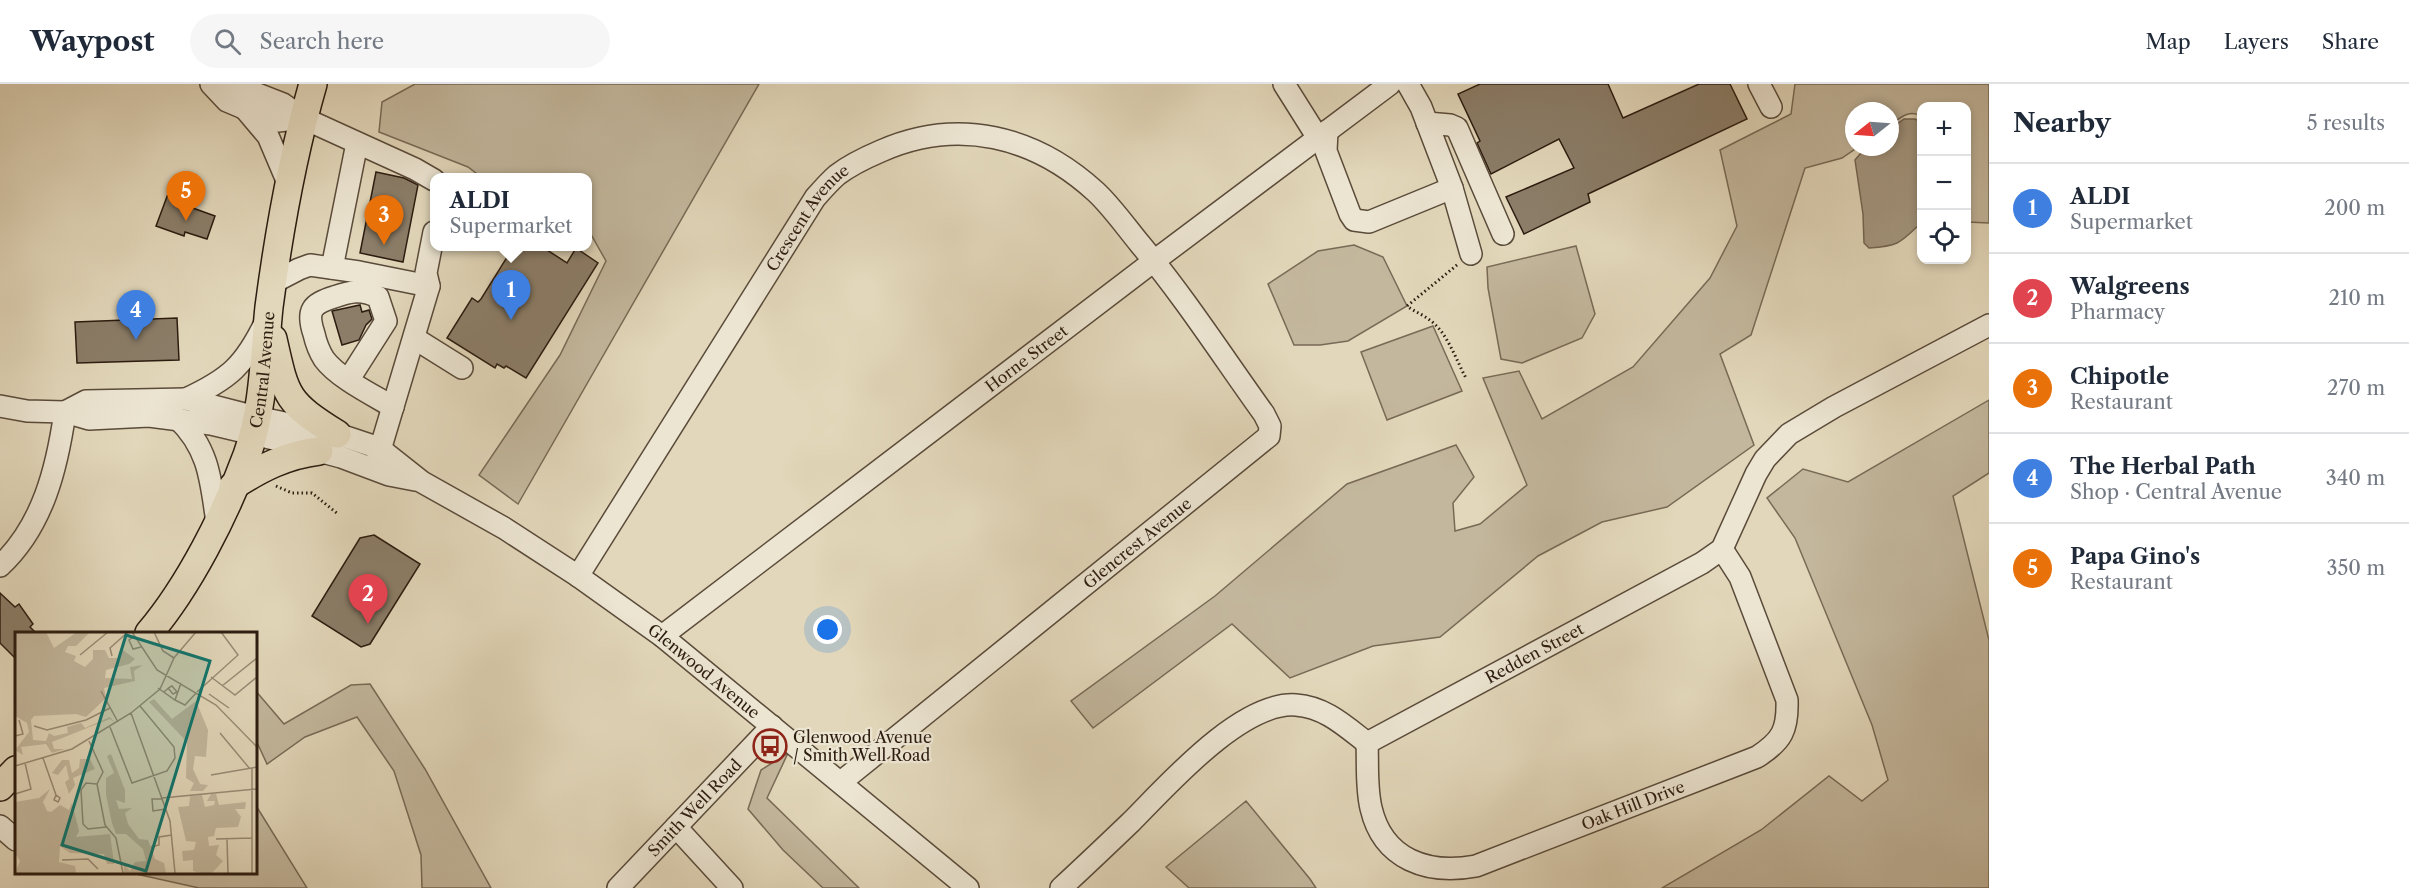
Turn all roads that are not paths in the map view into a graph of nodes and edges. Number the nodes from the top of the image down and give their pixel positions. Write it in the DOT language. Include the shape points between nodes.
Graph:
graph roads {
  1 [pos="220,84"];
  2 [pos="313,84"];
  3 [pos="1284,84"];
  4 [pos="1390,84"];
  5 [pos="1408,84"];
  6 [pos="1759,84"];
  7 [pos="1771,107"];
  8 [pos="246,109"];
  9 [pos="303,118"];
  10 [pos="1427,123"];
  11 [pos="1322,134"];
  12 [pos="357,143"];
  13 [pos="430,177"];
  14 [pos="288,183"];
  15 [pos="1452,188"];
  16 [pos="1503,234"];
  17 [pos="431,251"];
  18 [pos="1471,254"];
  19 [pos="1154,261"];
  20 [pos="332,267"];
  21 [pos="356,281"];
  22 [pos="272,283"];
  23 [pos="429,286"];
  24 [pos="268,318"];
  25 [pos="1989,325"];
  26 [pos="414,338"];
  27 [pos="462,368"];
  28 [pos="349,379"];
  29 [pos="186,399"];
  30 [pos="0,406"];
  31 [pos="393,407"];
  32 [pos="65,412"];
  33 [pos="177,418"];
  34 [pos="254,425"];
  35 [pos="328,443"];
  36 [pos="379,448"];
  37 [pos="375,469"];
  38 [pos="422,482"];
  39 [pos="233,486"];
  40 [pos="217,523"];
  41 [pos="1722,549"];
  42 [pos="0,566"];
  43 [pos="578,576"];
  44 [pos="150,632"];
  45 [pos="662,636"];
  46 [pos="772,726"];
  47 [pos="1367,743"];
  48 [pos="15,771"];
  49 [pos="841,782"];
  50 [pos="0,787"];
  51 [pos="676,827"];
  52 [pos="618,888"];
  53 [pos="732,888"];
  54 [pos="968,888"];
  55 [pos="1061,888"];
  1 -- 8 [label="street" via="226,100"];
  1 -- 9 [label="street" via="284,104"];
  2 -- 9 [label="main road, Central Avenue"];
  3 -- 11 [label="street"];
  4 -- 11 [label="street, Horne Street"];
  5 -- 10 [label="street"];
  6 -- 7 [label="street"];
  8 -- 9 [label="street" via="278,121"];
  8 -- 14 [label="street" via="268,136"];
  9 -- 12 [label="street"];
  9 -- 14 [label="main road, Central Avenue"];
  10 -- 15 [label="street"];
  10 -- 16 [label="street" via="1457,128"];
  11 -- 15 [label="street" via="1354,220 1369,222"];
  11 -- 19 [label="street, Horne Street"];
  12 -- 13 [label="street"];
  12 -- 20 [label="street"];
  14 -- 22 [label="main road, Central Avenue"];
  15 -- 18 [label="street"];
  17 -- 23 [label="street" via="426,273"];
  19 -- 43 [label="street, Crescent Avenue" via="1096,192 1043,154 975,134 939,133 904,141 871,155 838,174 815,198"];
  19 -- 45 [label="street, Horne Street"];
  19 -- 49 [label="street, Glencrest Avenue" via="1264,414 1270,426 1269,436"];
  20 -- 21 [label="street"];
  20 -- 22 [label="street" via="299,268"];
  21 -- 23 [label="street"];
  21 -- 28 [label="street" via="378,297 386,321"];
  21 -- 28 [label="street" via="320,302 310,315 318,349 333,368"];
  22 -- 24 [label="main road, Central Avenue"];
  23 -- 26 [label="street"];
  24 -- 29 [label="street" via="256,343 231,374"];
  24 -- 34 [label="main road, Central Avenue"];
  24 -- 35 [label="main road" via="282,383"];
  25 -- 41 [label="street" via="1789,434 1756,474"];
  26 -- 27 [label="street"];
  26 -- 31 [label="street"];
  28 -- 31 [label="street"];
  29 -- 32 [label="street" via="86,401"];
  29 -- 34 [label="street"];
  30 -- 32 [label="street"];
  31 -- 36 [label="street"];
  32 -- 33 [label="street" via="89,419"];
  32 -- 42 [label="street" via="41,508 33,525"];
  33 -- 34 [label="street"];
  33 -- 40 [label="street" via="195,438 209,467"];
  34 -- 35 [label="street, Glenwood Avenue"];
  34 -- 39 [label="main road, Central Avenue" via="248,454"];
  35 -- 36 [label="street, Glenwood Avenue"];
  35 -- 37 [label="street, Glenwood Avenue"];
  35 -- 39 [label="main road" via="277,461"];
  36 -- 37 [label="street"];
  36 -- 38 [label="street, Glenwood Avenue"];
  37 -- 38 [label="street, Glenwood Avenue"];
  38 -- 43 [label="street, Glenwood Avenue"];
  39 -- 40 [label="main road, Central Avenue"];
  40 -- 44 [label="main road, Central Avenue" via="197,564"];
  41 -- 47 [label="street, Redden Street"];
  41 -- 47 [label="street, Oak Hill Drive" via="1740,577 1787,700 1783,734 1757,757 1476,866 1430,868 1395,851 1375,823"];
  43 -- 45 [label="street, Glenwood Avenue"];
  45 -- 46 [label="street, Glenwood Avenue"];
  46 -- 49 [label="street, Glenwood Avenue"];
  46 -- 51 [label="street, Smith Well Road"];
  47 -- 55 [label="street" via="1343,723 1311,707 1277,706 1262,712 1218,739"];
  48 -- 50 [label="main road"];
  49 -- 54 [label="street, Glenwood Avenue"];
  51 -- 52 [label="street, Smith Well Road"];
  51 -- 53 [label="street"];
}
